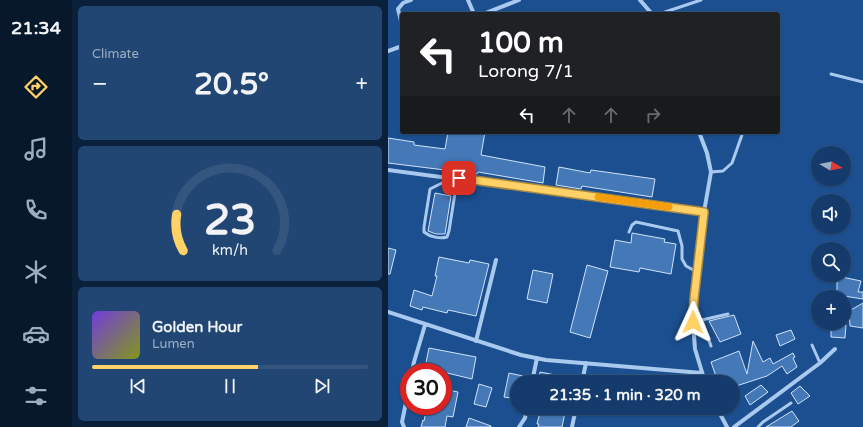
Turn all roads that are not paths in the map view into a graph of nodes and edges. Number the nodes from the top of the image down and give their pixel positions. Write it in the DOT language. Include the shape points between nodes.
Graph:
graph roads {
  1 [pos="411,0"];
  2 [pos="468,0"];
  3 [pos="519,0"];
  4 [pos="640,0"];
  5 [pos="701,0"];
  6 [pos="473,12"];
  7 [pos="487,12"];
  8 [pos="650,12"];
  9 [pos="665,12"];
  10 [pos="400,17"];
  11 [pos="400,47"];
  12 [pos="388,51"];
  13 [pos="831,74"];
  14 [pos="863,82"];
  15 [pos="700,134"];
  16 [pos="742,134"];
  17 [pos="388,170"];
  18 [pos="711,172"];
  19 [pos="444,176"];
  20 [pos="442,183"];
  21 [pos="704,212"];
  22 [pos="629,232"];
  23 [pos="496,260"];
  24 [pos="698,272"];
  25 [pos="388,312"];
  26 [pos="728,314"];
  27 [pos="702,320"];
  28 [pos="693,322"];
  29 [pos="425,325"];
  30 [pos="476,341"];
  31 [pos="812,344"];
  32 [pos="711,346"];
  33 [pos="835,349"];
  34 [pos="537,358"];
  35 [pos="414,363"];
  36 [pos="586,363"];
  37 [pos="820,363"];
  38 [pos="702,373"];
  39 [pos="533,375"];
  40 [pos="583,375"];
  41 [pos="791,403"];
  42 [pos="403,415"];
  43 [pos="526,415"];
  44 [pos="575,415"];
  45 [pos="721,415"];
  46 [pos="404,427"];
  47 [pos="519,427"];
  48 [pos="572,427"];
  49 [pos="727,427"];
  50 [pos="734,427"];
  51 [pos="758,427"];
  1 -- 10 [label="street" via="403,3 398,9"];
  2 -- 6 [label="street"];
  3 -- 7 [label="street"];
  4 -- 8 [label="street"];
  5 -- 9 [label="lane"];
  11 -- 12 [label="street"];
  13 -- 14 [label="lane"];
  15 -- 18 [label="street"];
  16 -- 18 [label="lane" via="732,163 723,171"];
  17 -- 19 [label="street"];
  18 -- 21 [label="street"];
  19 -- 20 [label="lane"];
  19 -- 21 [label="street"];
  20 -- 20 [label="lane" via="430,189 424,232 428,236 443,238 447,237 450,231 455,193 454,189"];
  21 -- 24 [label="street"];
  22 -- 24 [label="lane" via="636,222 678,231 682,259 686,266"];
  23 -- 30 [label="street"];
  24 -- 28 [label="street"];
  25 -- 29 [label="street"];
  26 -- 27 [label="lane"];
  27 -- 28 [label="lane"];
  27 -- 32 [label="lane"];
  28 -- 38 [label="street" via="695,349"];
  29 -- 30 [label="street"];
  29 -- 35 [label="street"];
  30 -- 34 [label="street"];
  31 -- 37 [label="lane"];
  33 -- 37 [label="street"];
  34 -- 36 [label="street"];
  34 -- 39 [label="street"];
  36 -- 38 [label="street"];
  36 -- 40 [label="street"];
  37 -- 50 [label="street"];
  41 -- 51 [label="lane"];
  42 -- 46 [label="street"];
  43 -- 47 [label="street"];
  44 -- 48 [label="street"];
  45 -- 49 [label="street"];
}
